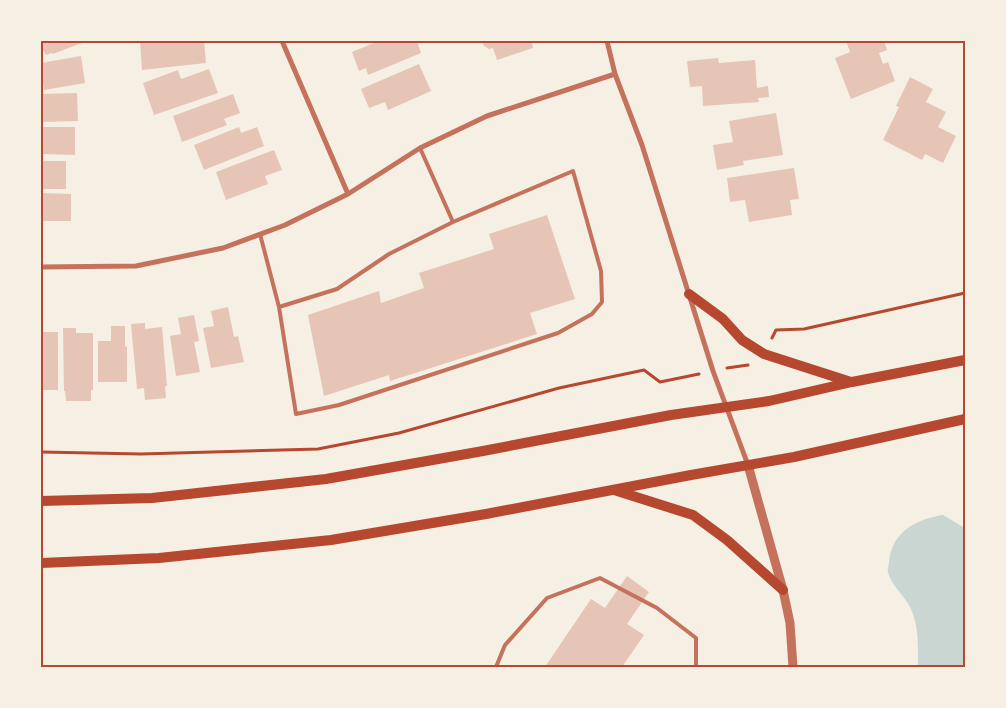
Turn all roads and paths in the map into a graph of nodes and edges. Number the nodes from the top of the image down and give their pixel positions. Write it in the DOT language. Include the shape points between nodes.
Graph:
graph roads {
  1 [pos="282,41"];
  2 [pos="607,41"];
  3 [pos="615,74"];
  4 [pos="420,148"];
  5 [pos="348,194"];
  6 [pos="453,222"];
  7 [pos="260,234"];
  8 [pos="41,267"];
  9 [pos="965,293"];
  10 [pos="689,294"];
  11 [pos="279,307"];
  12 [pos="770,342"];
  13 [pos="965,360"];
  14 [pos="660,382"];
  15 [pos="852,382"];
  16 [pos="727,407"];
  17 [pos="965,419"];
  18 [pos="41,452"];
  19 [pos="748,465"];
  20 [pos="613,490"];
  21 [pos="41,501"];
  22 [pos="41,563"];
  23 [pos="783,590"];
  24 [pos="496,667"];
  25 [pos="696,667"];
  26 [pos="793,667"];
  1 -- 5 [label="street"];
  2 -- 3 [label="street"];
  3 -- 4 [label="street" via="487,116"];
  3 -- 10 [label="street" via="642,145"];
  4 -- 5 [label="street"];
  4 -- 6 [label="lane"];
  5 -- 7 [label="street"];
  6 -- 11 [label="lane" via="389,254 337,289"];
  6 -- 11 [label="lane" via="573,171 601,271 602,302 592,314 558,334 339,405 296,414"];
  7 -- 8 [label="street" via="223,248 136,266"];
  7 -- 11 [label="lane"];
  9 -- 12 [label="path" via="804,329 776,330"];
  10 -- 15 [label="main road" via="723,319 742,340 764,354"];
  10 -- 16 [label="street"];
  13 -- 15 [label="main road"];
  14 -- 18 [label="path" via="644,370 559,388 399,433 318,449 141,454"];
  15 -- 16 [label="main road"];
  16 -- 19 [label="street"];
  16 -- 21 [label="main road" via="326,479 152,498"];
  17 -- 19 [label="main road"];
  19 -- 20 [label="main road"];
  19 -- 23 [label="street"];
  20 -- 22 [label="main road" via="331,540 159,558"];
  20 -- 23 [label="main road" via="693,515 727,540"];
  23 -- 26 [label="street" via="790,623"];
  24 -- 25 [label="lane" via="505,645 547,598 600,578 657,608 696,638"];
}
